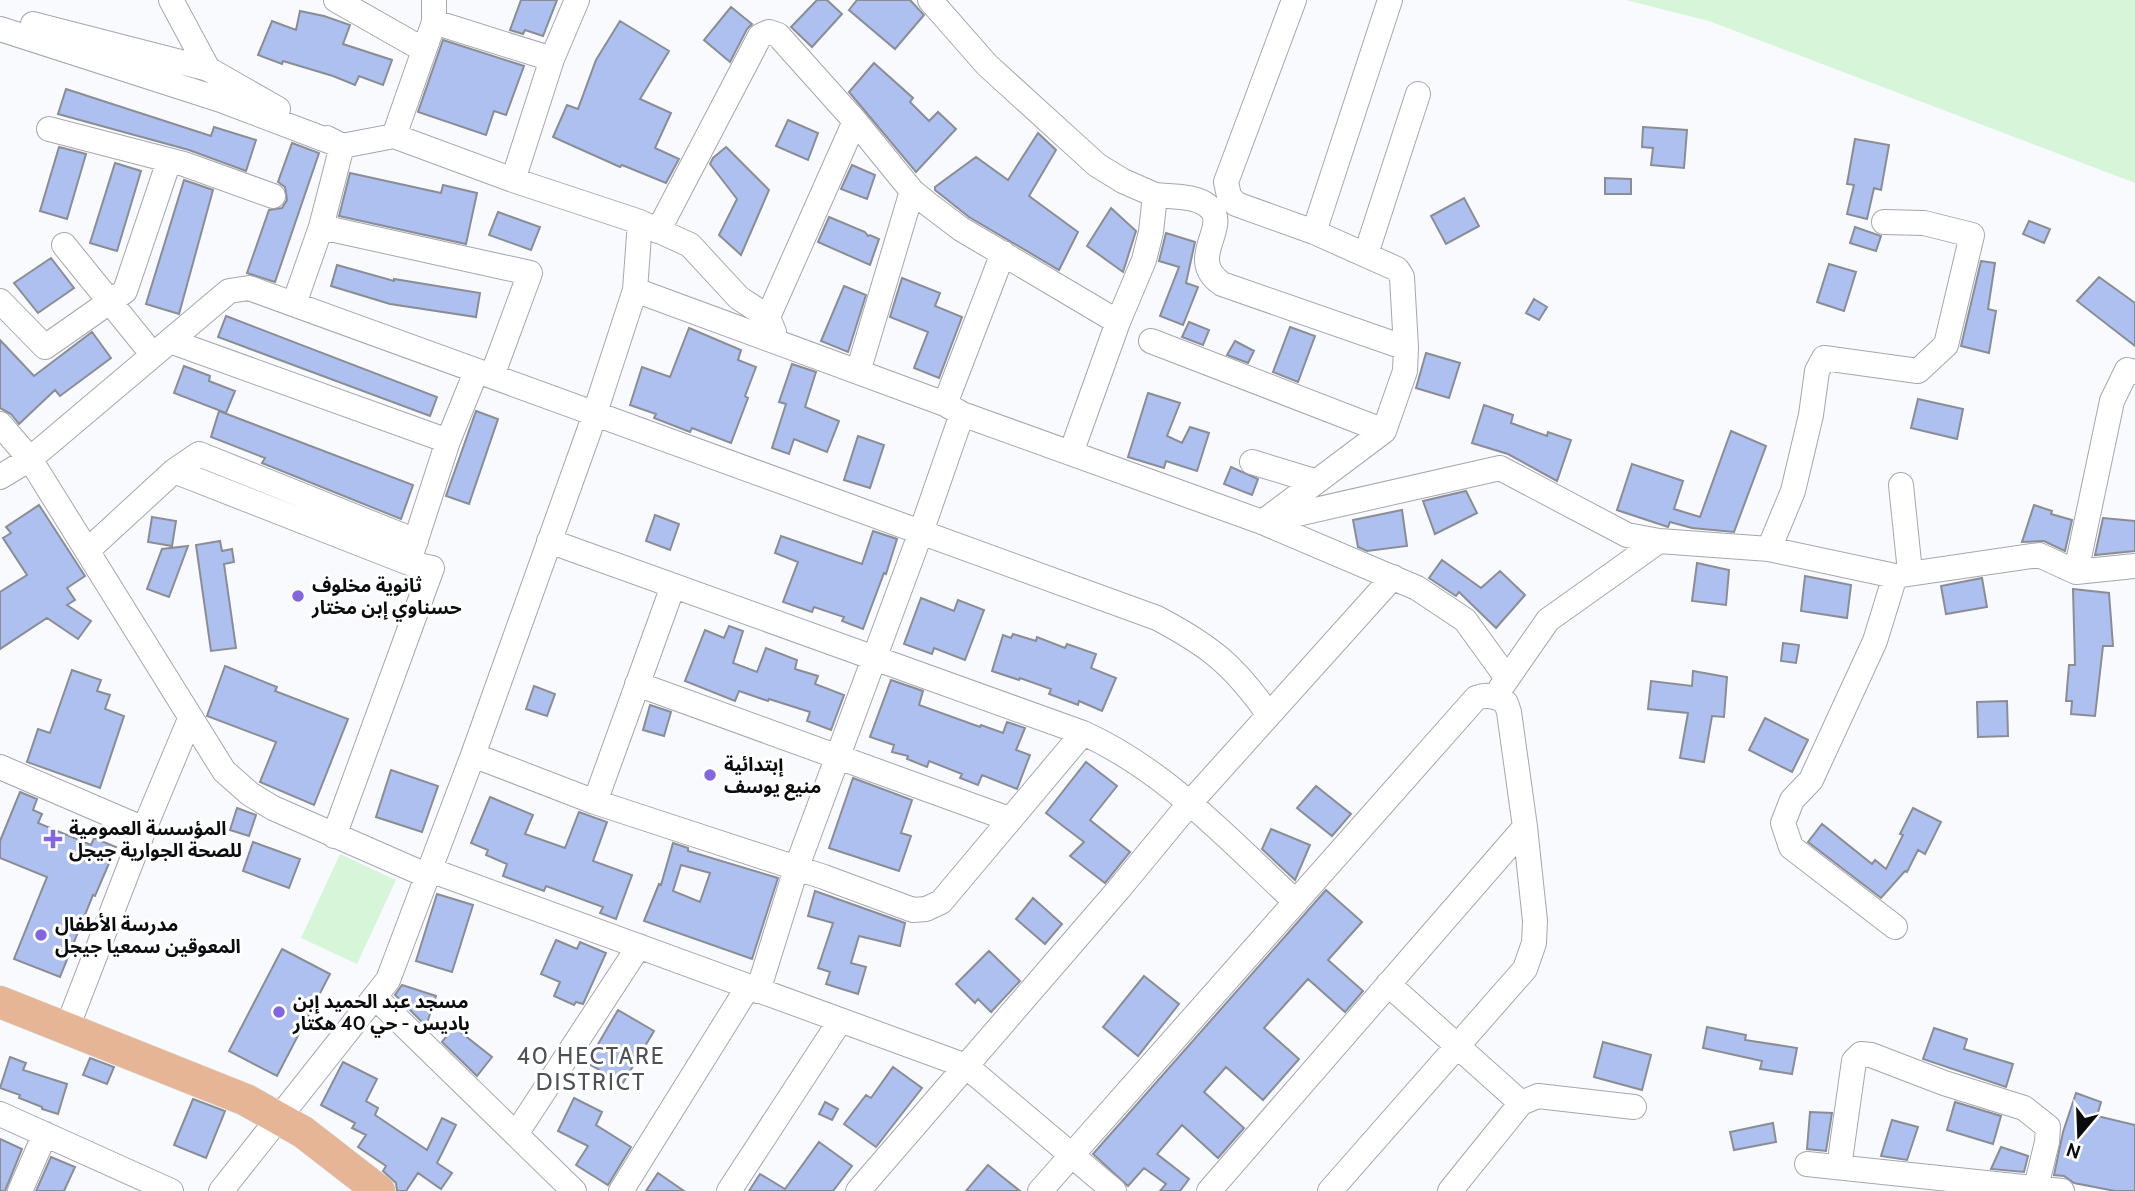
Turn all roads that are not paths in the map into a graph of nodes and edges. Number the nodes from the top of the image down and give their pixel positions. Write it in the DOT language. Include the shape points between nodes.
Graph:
graph roads {
  1 [pos="172,0"];
  2 [pos="336,0"];
  3 [pos="577,0"];
  4 [pos="930,0"];
  5 [pos="1294,0"];
  6 [pos="1390,0"];
  7 [pos="434,11"];
  8 [pos="0,13"];
  9 [pos="0,29"];
  10 [pos="424,50"];
  11 [pos="552,60"];
  12 [pos="208,69"];
  13 [pos="1418,94"];
  14 [pos="855,121"];
  15 [pos="49,129"];
  16 [pos="394,136"];
  17 [pos="342,146"];
  18 [pos="169,161"];
  19 [pos="513,180"];
  20 [pos="912,191"];
  21 [pos="1155,195"];
  22 [pos="273,196"];
  23 [pos="1884,222"];
  24 [pos="649,226"];
  25 [pos="321,227"];
  26 [pos="1314,232"];
  27 [pos="64,244"];
  28 [pos="1003,253"];
  29 [pos="1366,254"];
  30 [pos="635,290"];
  31 [pos="0,301"];
  32 [pos="110,302"];
  33 [pos="294,304"];
  34 [pos="768,317"];
  35 [pos="1118,322"];
  36 [pos="1151,341"];
  37 [pos="779,342"];
  38 [pos="161,348"];
  39 [pos="1406,348"];
  40 [pos="858,372"];
  41 [pos="2135,372"];
  42 [pos="484,374"];
  43 [pos="954,409"];
  44 [pos="594,414"];
  45 [pos="0,424"];
  46 [pos="1384,431"];
  47 [pos="448,441"];
  48 [pos="1070,453"];
  49 [pos="30,459"];
  50 [pos="1252,462"];
  51 [pos="0,477"];
  52 [pos="1314,481"];
  53 [pos="1902,485"];
  54 [pos="1262,522"];
  55 [pos="921,532"];
  56 [pos="549,541"];
  57 [pos="1659,541"];
  58 [pos="1769,549"];
  59 [pos="87,551"];
  60 [pos="412,552"];
  61 [pos="2135,566"];
  62 [pos="2076,572"];
  63 [pos="1902,574"];
  64 [pos="1392,577"];
  65 [pos="673,586"];
  66 [pos="874,658"];
  67 [pos="637,684"];
  68 [pos="1501,687"];
  69 [pos="1269,715"];
  70 [pos="190,719"];
  71 [pos="1083,733"];
  72 [pos="473,755"];
  73 [pos="838,757"];
  74 [pos="0,767"];
  75 [pos="595,802"];
  76 [pos="1189,804"];
  77 [pos="1009,819"];
  78 [pos="1525,827"];
  79 [pos="144,829"];
  80 [pos="334,836"];
  81 [pos="796,869"];
  82 [pos="429,873"];
  83 [pos="1296,902"];
  84 [pos="1895,927"];
  85 [pos="639,946"];
  86 [pos="1388,984"];
  87 [pos="753,989"];
  88 [pos="376,998"];
  89 [pos="0,1002"];
  90 [pos="840,1021"];
  91 [pos="66,1028"];
  92 [pos="1458,1046"];
  93 [pos="966,1066"];
  94 [pos="1521,1103"];
  95 [pos="1634,1107"];
  96 [pos="0,1114"];
  97 [pos="279,1118"];
  98 [pos="45,1134"];
  99 [pos="516,1134"];
  100 [pos="1072,1157"];
  101 [pos="1807,1164"];
  102 [pos="1839,1167"];
  103 [pos="2036,1189"];
  104 [pos="20,1191"];
  105 [pos="171,1191"];
  106 [pos="221,1191"];
  107 [pos="379,1191"];
  108 [pos="574,1191"];
  109 [pos="621,1191"];
  110 [pos="729,1191"];
  111 [pos="858,1191"];
  112 [pos="1040,1191"];
  113 [pos="1114,1191"];
  114 [pos="1209,1191"];
  115 [pos="1330,1191"];
  116 [pos="1450,1191"];
  117 [pos="2062,1191"];
  1 -- 12 [label="street"];
  2 -- 10 [label="street"];
  3 -- 11 [label="street"];
  4 -- 21 [label="street" via="987,65 1097,165"];
  5 -- 26 [label="street" via="1226,182 1236,204"];
  6 -- 26 [label="street"];
  7 -- 10 [label="street"];
  7 -- 11 [label="street"];
  8 -- 12 [label="street"];
  9 -- 17 [label="street" via="221,100"];
  10 -- 16 [label="street"];
  11 -- 19 [label="street"];
  12 -- 17 [label="street"];
  13 -- 29 [label="street"];
  14 -- 20 [label="street"];
  14 -- 24 [label="street" via="778,35 760,36"];
  14 -- 34 [label="street"];
  15 -- 18 [label="street"];
  16 -- 17 [label="street"];
  16 -- 19 [label="street"];
  17 -- 25 [label="street"];
  18 -- 22 [label="street"];
  18 -- 32 [label="street" via="125,291"];
  19 -- 24 [label="street"];
  20 -- 28 [label="street" via="961,229"];
  20 -- 40 [label="street"];
  21 -- 35 [label="street" via="1144,260"];
  21 -- 39 [label="street" via="1208,205 1215,226 1206,265 1222,284"];
  23 -- 58 [label="street" via="1924,223 1972,235 1946,345 1918,371 1824,358 1817,371 1793,491"];
  24 -- 30 [label="street"];
  24 -- 34 [label="street" via="690,245 739,298"];
  25 -- 33 [label="street"];
  25 -- 42 [label="street" via="530,273"];
  26 -- 29 [label="street"];
  27 -- 32 [label="street"];
  28 -- 35 [label="street"];
  28 -- 43 [label="street"];
  29 -- 39 [label="street" via="1397,269 1402,277"];
  30 -- 37 [label="street"];
  30 -- 44 [label="street"];
  31 -- 32 [label="street" via="45,347"];
  32 -- 38 [label="street"];
  33 -- 38 [label="street" via="249,288 229,291"];
  33 -- 42 [label="street"];
  34 -- 37 [label="street"];
  35 -- 48 [label="street"];
  36 -- 46 [label="street"];
  37 -- 40 [label="street"];
  38 -- 47 [label="street"];
  38 -- 49 [label="street"];
  39 -- 46 [label="street" via="1405,371"];
  40 -- 43 [label="street"];
  41 -- 62 [label="street" via="2127,370 2112,401"];
  42 -- 44 [label="street"];
  42 -- 47 [label="street"];
  43 -- 48 [label="street"];
  43 -- 55 [label="street"];
  44 -- 55 [label="street"];
  44 -- 56 [label="street"];
  45 -- 49 [label="street"];
  46 -- 52 [label="street"];
  47 -- 60 [label="street"];
  48 -- 54 [label="street"];
  49 -- 51 [label="street"];
  49 -- 59 [label="street"];
  50 -- 52 [label="street"];
  52 -- 54 [label="street"];
  53 -- 63 [label="street"];
  54 -- 57 [label="street" via="1500,468 1628,535"];
  54 -- 64 [label="street"];
  55 -- 66 [label="street"];
  55 -- 69 [label="street" via="1157,618 1191,635 1231,666"];
  56 -- 65 [label="street"];
  56 -- 72 [label="street"];
  57 -- 58 [label="street"];
  57 -- 68 [label="street" via="1548,621"];
  58 -- 63 [label="street"];
  59 -- 60 [label="street" via="174,471"];
  59 -- 70 [label="street"];
  60 -- 80 [label="street" via="432,569"];
  61 -- 62 [label="street"];
  62 -- 63 [label="street" via="2039,555"];
  63 -- 84 [label="street" via="1811,780 1792,800 1783,823 1791,847"];
  64 -- 68 [label="street" via="1465,620"];
  64 -- 69 [label="street"];
  65 -- 66 [label="street"];
  65 -- 67 [label="street"];
  66 -- 71 [label="street"];
  66 -- 73 [label="street"];
  67 -- 73 [label="street"];
  67 -- 75 [label="street"];
  68 -- 78 [label="street" via="1509,712"];
  68 -- 83 [label="street" via="1476,698"];
  69 -- 76 [label="street"];
  70 -- 79 [label="street"];
  70 -- 80 [label="street" via="218,762 244,789"];
  71 -- 76 [label="street" via="1121,751"];
  71 -- 77 [label="street"];
  72 -- 75 [label="street"];
  72 -- 82 [label="street"];
  73 -- 77 [label="street"];
  73 -- 81 [label="street"];
  74 -- 79 [label="street"];
  75 -- 81 [label="street"];
  76 -- 83 [label="street"];
  76 -- 93 [label="street"];
  77 -- 81 [label="street" via="942,902 926,909 913,910"];
  78 -- 86 [label="street"];
  78 -- 92 [label="street" via="1535,921 1532,952 1525,969"];
  79 -- 91 [label="street"];
  80 -- 82 [label="street"];
  81 -- 87 [label="street"];
  82 -- 85 [label="street"];
  82 -- 88 [label="street" via="388,980"];
  83 -- 100 [label="street"];
  85 -- 87 [label="street"];
  85 -- 99 [label="street"];
  86 -- 92 [label="street"];
  86 -- 114 [label="street"];
  87 -- 90 [label="street"];
  87 -- 109 [label="street"];
  88 -- 97 [label="street"];
  88 -- 99 [label="street"];
  89 -- 91 [label="main road"];
  90 -- 93 [label="street"];
  90 -- 110 [label="street"];
  91 -- 97 [label="main road" via="220,1088"];
  92 -- 94 [label="street"];
  92 -- 115 [label="street"];
  93 -- 100 [label="street"];
  93 -- 111 [label="street"];
  94 -- 95 [label="street" via="1538,1096"];
  94 -- 116 [label="street"];
  96 -- 98 [label="street"];
  97 -- 106 [label="street"];
  97 -- 107 [label="main road" via="323,1145"];
  98 -- 104 [label="street"];
  98 -- 105 [label="street"];
  99 -- 108 [label="street"];
  100 -- 112 [label="street"];
  100 -- 113 [label="street"];
  101 -- 102 [label="street"];
  102 -- 103 [label="street"];
  102 -- 103 [label="street" via="1854,1061 1861,1054 1871,1055 2024,1108 2048,1127"];
  103 -- 117 [label="street"];
}
